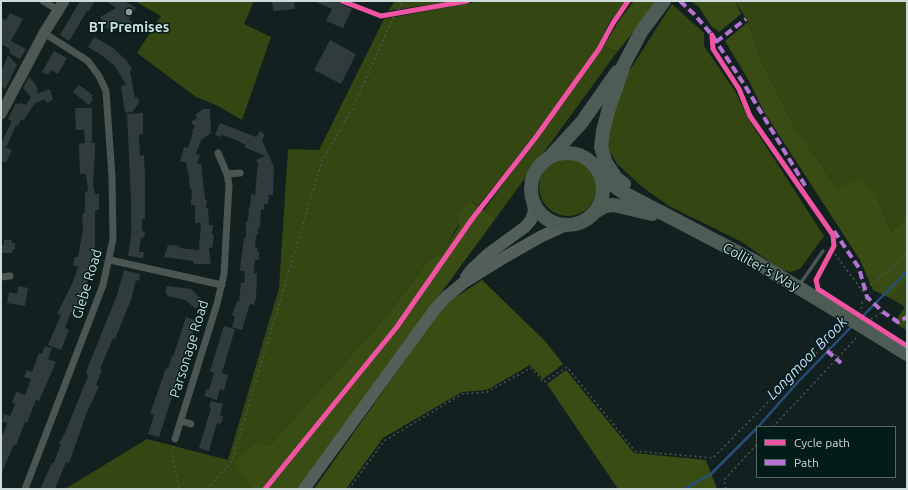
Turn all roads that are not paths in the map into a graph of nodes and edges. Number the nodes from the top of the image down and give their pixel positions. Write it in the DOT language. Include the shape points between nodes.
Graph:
graph roads {
  1 [pos="43,1"];
  2 [pos="664,1"];
  3 [pos="61,6"];
  4 [pos="44,33"];
  5 [pos="625,62"];
  6 [pos="1,114"];
  7 [pos="218,153"];
  8 [pos="549,158"];
  9 [pos="595,166"];
  10 [pos="240,173"];
  11 [pos="227,174"];
  12 [pos="531,192"];
  13 [pos="595,212"];
  14 [pos="675,221"];
  15 [pos="566,225"];
  16 [pos="823,251"];
  17 [pos="110,260"];
  18 [pos="1,276"];
  19 [pos="10,276"];
  20 [pos="463,283"];
  21 [pos="222,285"];
  22 [pos="798,286"];
  23 [pos="907,354"];
  24 [pos="181,421"];
  25 [pos="191,424"];
  26 [pos="175,439"];
  27 [pos="25,489"];
  28 [pos="304,489"];
  1 -- 3 [label="street"];
  2 -- 5 [label="highway" via="641,32"];
  3 -- 4 [label="street"];
  4 -- 6 [label="street"];
  4 -- 17 [label="street, Glebe Road" via="88,61 100,76 106,91 114,215"];
  5 -- 8 [label="highway" via="582,122"];
  5 -- 9 [label="highway" via="594,130"];
  5 -- 14 [label="highway" via="603,130 601,147 606,163 616,178"];
  7 -- 11 [label="street, Parsonage Road"];
  8 -- 9 [label="highway" via="571,153 582,156"];
  8 -- 12 [label="highway" via="535,172"];
  9 -- 13 [label="highway" via="602,181 603,192"];
  9 -- 14 [label="highway, Colliter's Way" via="605,179 624,193"];
  10 -- 11 [label="street"];
  11 -- 21 [label="street, Parsonage Road" via="229,185"];
  12 -- 15 [label="highway" via="534,204 542,215 553,222"];
  12 -- 20 [label="main road" via="534,211 531,220 488,254 471,270"];
  13 -- 14 [label="highway, Colliter's Way" via="605,206 622,206"];
  13 -- 15 [label="highway" via="577,224"];
  14 -- 22 [label="highway, Colliter's Way"];
  15 -- 20 [label="main road" via="522,247"];
  16 -- 22 [label="lane"];
  17 -- 21 [label="street, Parsonage Road"];
  17 -- 27 [label="street, Glebe Road" via="98,300"];
  18 -- 19 [label="street"];
  20 -- 28 [label="main road" via="435,309"];
  21 -- 24 [label="street, Parsonage Road"];
  22 -- 23 [label="highway, Colliter's Way, bridge" via="847,318 870,325"];
  24 -- 25 [label="street, Parsonage Road"];
  24 -- 26 [label="street, Parsonage Road"];
}
